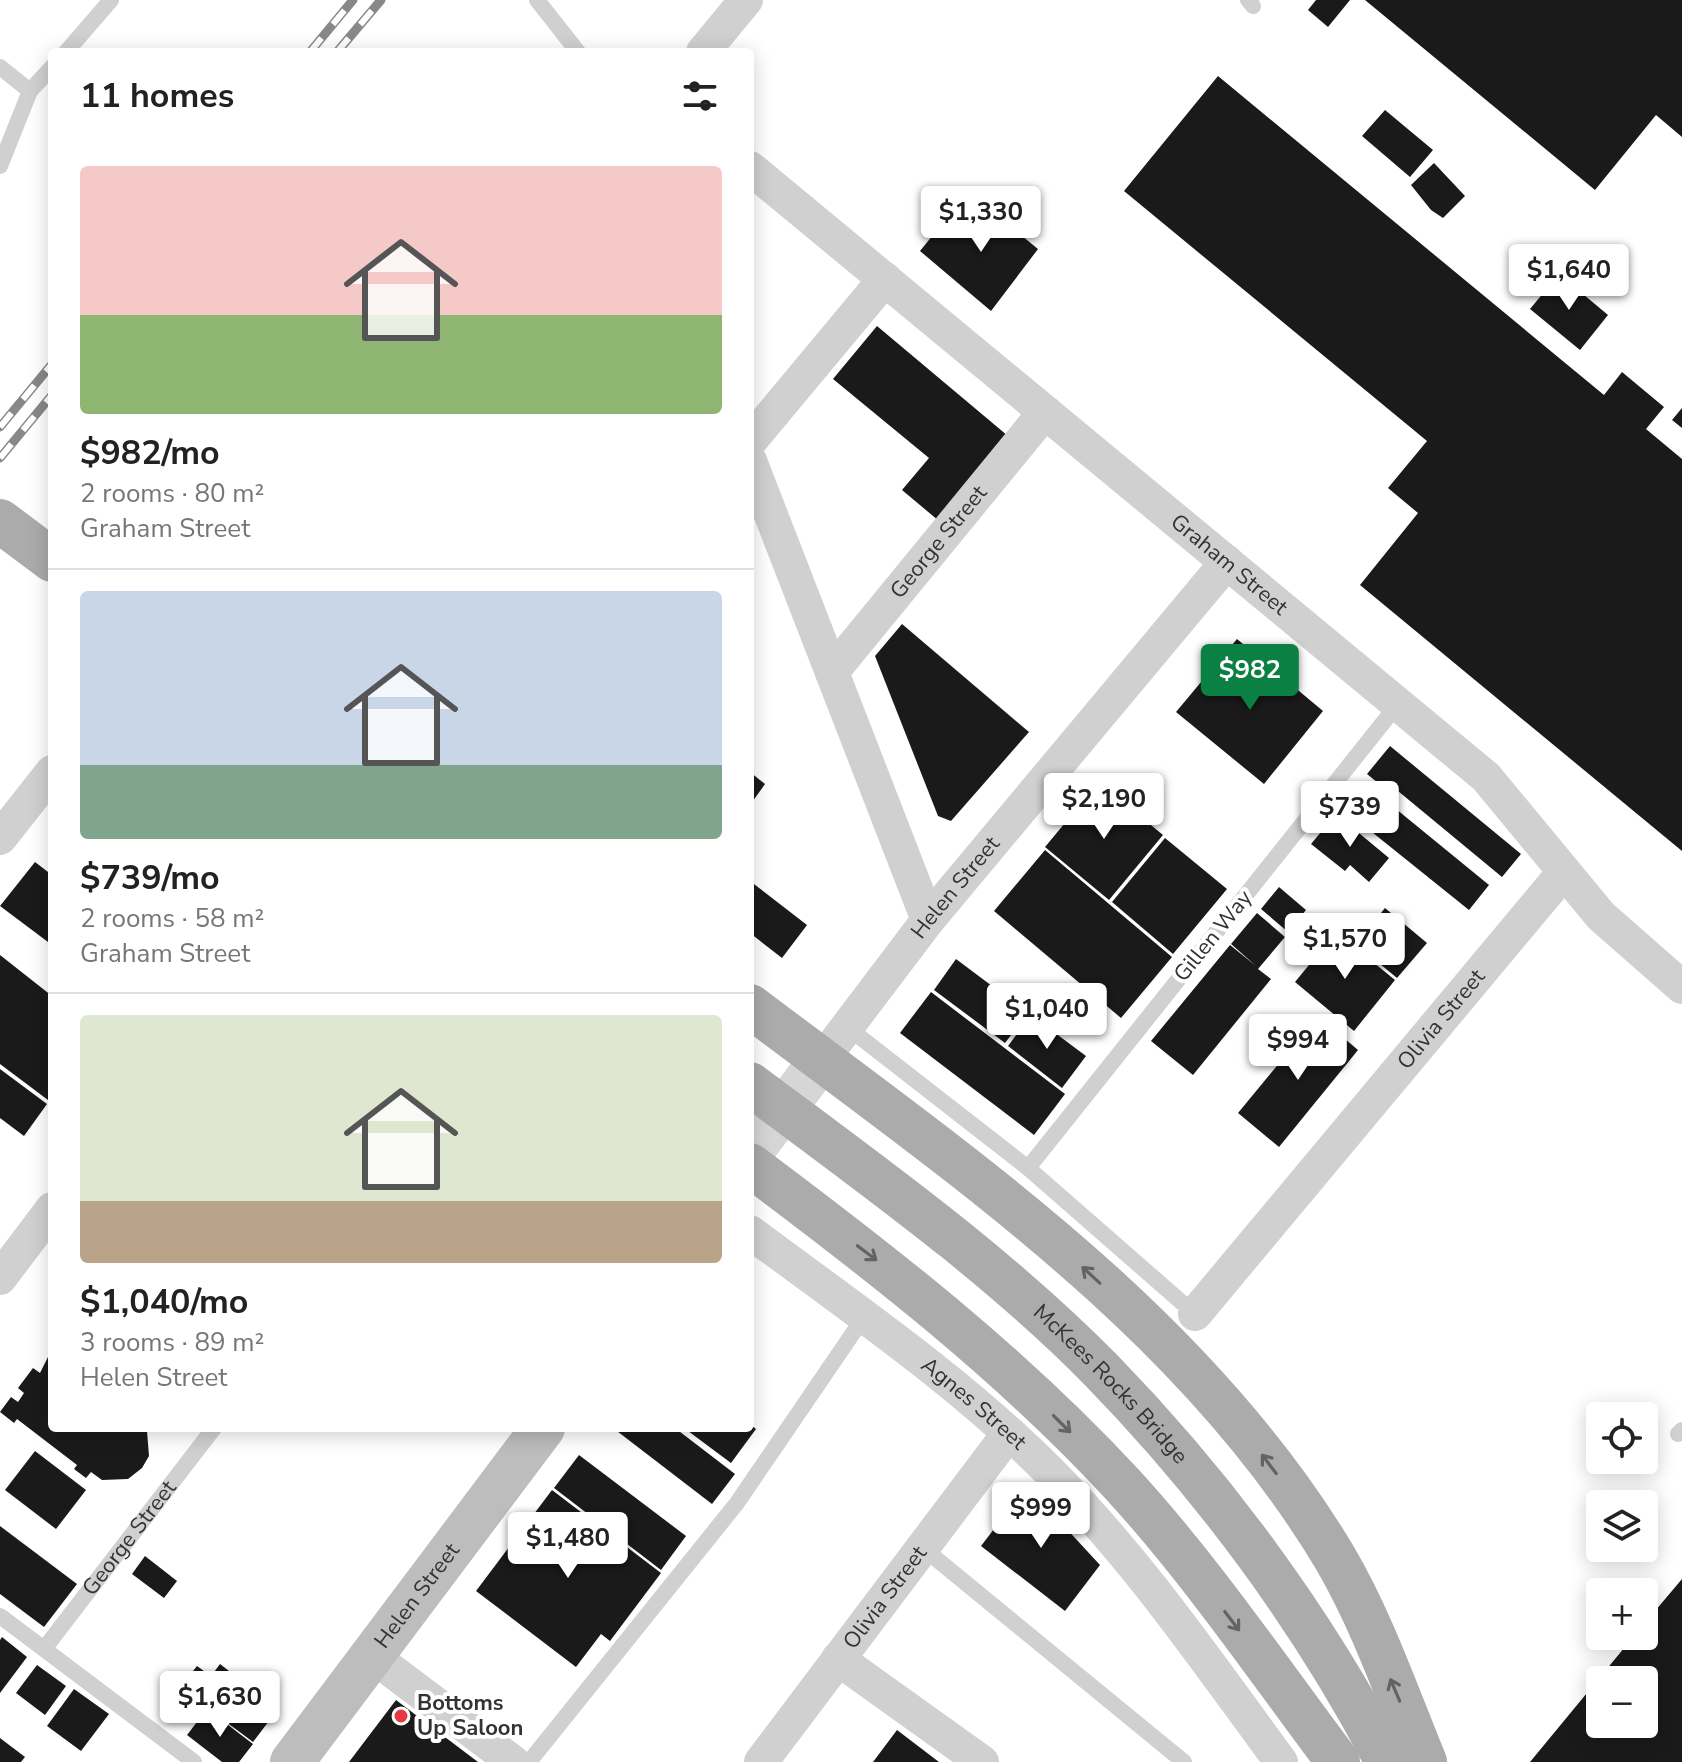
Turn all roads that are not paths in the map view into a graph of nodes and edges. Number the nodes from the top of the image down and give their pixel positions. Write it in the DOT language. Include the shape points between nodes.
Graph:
graph roads {
  1 [pos="111,0"];
  2 [pos="537,0"];
  3 [pos="746,0"];
  4 [pos="69,48"];
  5 [pos="575,48"];
  6 [pos="706,48"];
  7 [pos="0,67"];
  8 [pos="48,71"];
  9 [pos="30,91"];
  10 [pos="0,166"];
  11 [pos="754,171"];
  12 [pos="885,279"];
  13 [pos="1045,412"];
  14 [pos="754,436"];
  15 [pos="754,471"];
  16 [pos="0,521"];
  17 [pos="48,557"];
  18 [pos="1227,562"];
  19 [pos="832,672"];
  20 [pos="1398,704"];
  21 [pos="48,777"];
  22 [pos="0,838"];
  23 [pos="1564,872"];
  24 [pos="928,920"];
  25 [pos="1682,987"];
  26 [pos="754,1008"];
  27 [pos="827,1053"];
  28 [pos="754,1087"];
  29 [pos="754,1157"];
  30 [pos="1028,1168"];
  31 [pos="48,1214"];
  32 [pos="754,1235"];
  33 [pos="0,1278"];
  34 [pos="1195,1314"];
  35 [pos="864,1317"];
  36 [pos="211,1432"];
  37 [pos="540,1432"];
  38 [pos="1009,1433"];
  39 [pos="923,1548"];
  40 [pos="0,1616"];
  41 [pos="44,1649"];
  42 [pos="371,1655"];
  43 [pos="838,1659"];
  44 [pos="194,1762"];
  45 [pos="292,1762"];
  46 [pos="513,1762"];
  47 [pos="529,1762"];
  48 [pos="761,1762"];
  49 [pos="982,1762"];
  50 [pos="1184,1762"];
  51 [pos="1281,1762"];
  52 [pos="1338,1762"];
  53 [pos="1387,1762"];
  54 [pos="1425,1762"];
  1 -- 4 [label="lane"];
  2 -- 5 [label="lane"];
  3 -- 6 [label="street"];
  7 -- 9 [label="lane"];
  8 -- 9 [label="lane"];
  9 -- 10 [label="lane"];
  11 -- 12 [label="street, Graham Street"];
  12 -- 13 [label="street, Graham Street"];
  12 -- 14 [label="street"];
  13 -- 18 [label="street, Graham Street"];
  13 -- 19 [label="street, George Street"];
  15 -- 19 [label="street"];
  16 -- 17 [label="main road"];
  18 -- 20 [label="street, Graham Street"];
  18 -- 24 [label="street, Helen Street"];
  19 -- 24 [label="street"];
  20 -- 23 [label="street, Graham Street" via="1486,777"];
  20 -- 30 [label="lane, Gillen Way"];
  21 -- 22 [label="street"];
  23 -- 25 [label="street, Graham Street" via="1622,937"];
  23 -- 34 [label="street, Olivia Street"];
  24 -- 27 [label="street, Helen Street"];
  26 -- 27 [label="main road"];
  27 -- 30 [label="lane"];
  54 -- 27 [label="main road, one-way" via="1335,1559 1257,1449 1203,1386 1055,1240"];
  28 -- 53 [label="main road, McKees Rocks Bridge" via="983,1263 1101,1371 1200,1482 1274,1579 1330,1662"];
  29 -- 52 [label="main road, one-way" via="1028,1389 1113,1475 1202,1582"];
  30 -- 34 [label="lane"];
  31 -- 33 [label="street"];
  32 -- 35 [label="street, Agnes Street"];
  35 -- 38 [label="street, Agnes Street"];
  35 -- 47 [label="lane" via="737,1503"];
  36 -- 41 [label="lane, George Street"];
  37 -- 42 [label="street, Helen Street"];
  38 -- 39 [label="street, Olivia Street"];
  38 -- 51 [label="street, Agnes Street" via="1102,1529"];
  39 -- 43 [label="street, Olivia Street"];
  39 -- 50 [label="lane"];
  40 -- 41 [label="lane"];
  41 -- 44 [label="lane"];
  42 -- 45 [label="street, Helen Street"];
  42 -- 46 [label="street"];
  43 -- 48 [label="street, Olivia Street"];
  43 -- 49 [label="street"];
}
